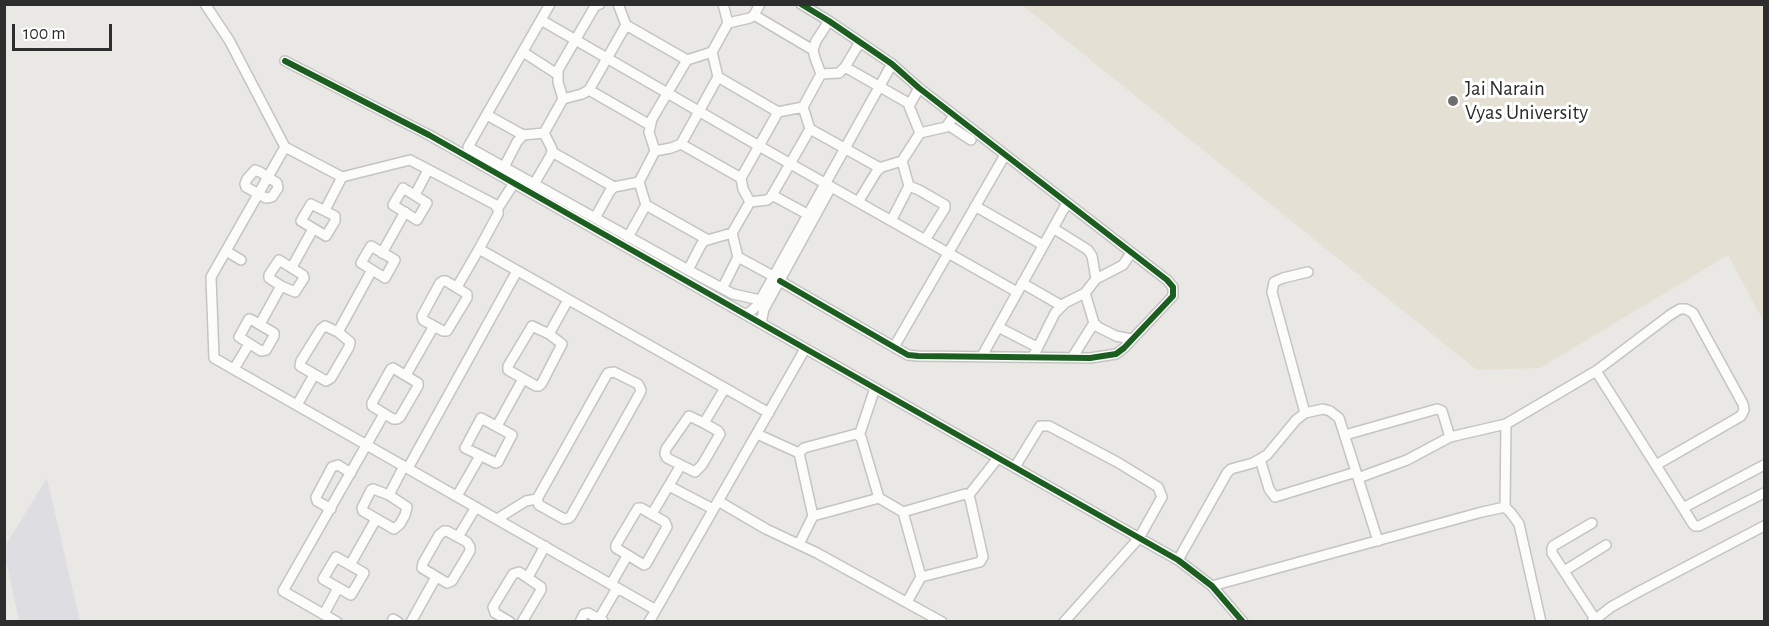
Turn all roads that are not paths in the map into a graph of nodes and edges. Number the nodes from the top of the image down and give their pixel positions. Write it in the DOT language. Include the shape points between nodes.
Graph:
graph roads {
  1 [pos="205,4"];
  2 [pos="550,4"];
  3 [pos="618,4"];
  4 [pos="723,4"];
  5 [pos="760,4"];
  6 [pos="801,4"];
  7 [pos="596,5"];
  8 [pos="754,15"];
  9 [pos="541,20"];
  10 [pos="829,21"];
  11 [pos="728,22"];
  12 [pos="626,24"];
  13 [pos="575,40"];
  14 [pos="860,42"];
  15 [pos="813,50"];
  16 [pos="523,52"];
  17 [pos="712,52"];
  18 [pos="606,58"];
  19 [pos="687,60"];
  20 [pos="285,61"];
  21 [pos="892,64"];
  22 [pos="845,67"];
  23 [pos="557,74"];
  24 [pos="821,74"];
  25 [pos="718,76"];
  26 [pos="879,86"];
  27 [pos="919,88"];
  28 [pos="589,90"];
  29 [pos="667,92"];
  30 [pos="563,99"];
  31 [pos="910,104"];
  32 [pos="803,107"];
  33 [pos="699,111"];
  34 [pos="778,112"];
  35 [pos="487,115"];
  36 [pos="954,116"];
  37 [pos="650,125"];
  38 [pos="948,125"];
  39 [pos="810,129"];
  40 [pos="544,133"];
  41 [pos="920,133"];
  42 [pos="523,135"];
  43 [pos="971,140"];
  44 [pos="681,144"];
  45 [pos="759,146"];
  46 [pos="285,147"];
  47 [pos="846,148"];
  48 [pos="552,152"];
  49 [pos="655,152"];
  50 [pos="1005,155"];
  51 [pos="902,161"];
  52 [pos="790,164"];
  53 [pos="504,167"];
  54 [pos="880,168"];
  55 [pos="429,170"];
  56 [pos="268,177"];
  57 [pos="342,177"];
  58 [pos="741,178"];
  59 [pos="639,182"];
  60 [pos="514,183"];
  61 [pos="534,184"];
  62 [pos="828,185"];
  63 [pos="909,186"];
  64 [pos="614,187"];
  65 [pos="258,194"];
  66 [pos="414,195"];
  67 [pos="772,195"];
  68 [pos="750,202"];
  69 [pos="858,202"];
  70 [pos="1067,203"];
  71 [pos="646,205"];
  72 [pos="975,206"];
  73 [pos="498,208"];
  74 [pos="325,210"];
  75 [pos="405,212"];
  76 [pos="807,214"];
  77 [pos="595,218"];
  78 [pos="891,221"];
  79 [pos="1053,228"];
  80 [pos="313,229"];
  81 [pos="732,233"];
  82 [pos="628,237"];
  83 [pos="708,240"];
  84 [pos="925,240"];
  85 [pos="1043,245"];
  86 [pos="479,249"];
  87 [pos="226,251"];
  88 [pos="382,253"];
  89 [pos="948,253"];
  90 [pos="1131,253"];
  91 [pos="738,257"];
  92 [pos="241,260"];
  93 [pos="292,267"];
  94 [pos="372,270"];
  95 [pos="688,270"];
  96 [pos="517,271"];
  97 [pos="1308,272"];
  98 [pos="777,278"];
  99 [pos="1096,279"];
  100 [pos="281,286"];
  101 [pos="457,287"];
  102 [pos="723,287"];
  103 [pos="1020,288"];
  104 [pos="1085,293"];
  105 [pos="568,300"];
  106 [pos="760,300"];
  107 [pos="1062,306"];
  108 [pos="746,315"];
  109 [pos="761,323"];
  110 [pos="1094,323"];
  111 [pos="260,324"];
  112 [pos="434,326"];
  113 [pos="998,327"];
  114 [pos="338,332"];
  115 [pos="549,334"];
  116 [pos="1131,339"];
  117 [pos="249,344"];
  118 [pos="894,347"];
  119 [pos="1037,347"];
  120 [pos="805,348"];
  121 [pos="982,356"];
  122 [pos="1033,357"];
  123 [pos="1072,358"];
  124 [pos="234,369"];
  125 [pos="1596,370"];
  126 [pos="314,375"];
  127 [pos="406,375"];
  128 [pos="523,379"];
  129 [pos="725,388"];
  130 [pos="875,388"];
  131 [pos="297,405"];
  132 [pos="769,413"];
  133 [pos="1305,413"];
  134 [pos="384,414"];
  135 [pos="704,423"];
  136 [pos="1506,424"];
  137 [pos="497,426"];
  138 [pos="757,434"];
  139 [pos="1344,435"];
  140 [pos="859,436"];
  141 [pos="1450,437"];
  142 [pos="366,446"];
  143 [pos="799,453"];
  144 [pos="480,456"];
  145 [pos="998,458"];
  146 [pos="1260,459"];
  147 [pos="681,465"];
  148 [pos="1656,465"];
  149 [pos="1764,465"];
  150 [pos="406,467"];
  151 [pos="1015,467"];
  152 [pos="351,473"];
  153 [pos="1357,475"];
  154 [pos="669,486"];
  155 [pos="1764,493"];
  156 [pos="389,495"];
  157 [pos="457,496"];
  158 [pos="968,496"];
  159 [pos="879,498"];
  160 [pos="537,499"];
  161 [pos="715,505"];
  162 [pos="476,507"];
  163 [pos="1505,507"];
  164 [pos="1683,508"];
  165 [pos="331,509"];
  166 [pos="903,512"];
  167 [pos="652,514"];
  168 [pos="813,516"];
  169 [pos="375,519"];
  170 [pos="497,519"];
  171 [pos="1592,523"];
  172 [pos="1764,526"];
  173 [pos="458,537"];
  174 [pos="1139,538"];
  175 [pos="1378,540"];
  176 [pos="799,544"];
  177 [pos="1606,545"];
  178 [pos="545,546"];
  179 [pos="627,556"];
  180 [pos="1178,560"];
  181 [pos="350,565"];
  182 [pos="1564,571"];
  183 [pos="436,577"];
  184 [pos="528,577"];
  185 [pos="921,577"];
  186 [pos="614,586"];
  187 [pos="1212,586"];
  188 [pos="338,588"];
  189 [pos="907,602"];
  190 [pos="656,610"];
  191 [pos="324,614"];
  192 [pos="506,620"];
  193 [pos="601,620"];
  194 [pos="1593,620"];
  195 [pos="337,621"];
  196 [pos="392,621"];
  197 [pos="398,621"];
  198 [pos="411,621"];
  199 [pos="522,621"];
  200 [pos="580,621"];
  201 [pos="649,621"];
  202 [pos="942,621"];
  203 [pos="1064,621"];
  204 [pos="1243,621"];
  205 [pos="1541,621"];
  1 -- 46 [label="street" via="229,40"];
  2 -- 9 [label="street"];
  3 -- 12 [label="street"];
  4 -- 11 [label="street"];
  5 -- 8 [label="street"];
  6 -- 10 [label="street"];
  7 -- 13 [label="street"];
  8 -- 11 [label="street"];
  8 -- 15 [label="street"];
  9 -- 13 [label="street"];
  9 -- 16 [label="street"];
  10 -- 14 [label="street"];
  10 -- 15 [label="street"];
  11 -- 17 [label="street"];
  12 -- 18 [label="street"];
  12 -- 19 [label="street"];
  13 -- 18 [label="street"];
  13 -- 23 [label="street"];
  14 -- 21 [label="street"];
  14 -- 22 [label="street"];
  15 -- 24 [label="street"];
  16 -- 23 [label="street"];
  16 -- 35 [label="street"];
  17 -- 19 [label="street"];
  17 -- 25 [label="street"];
  18 -- 28 [label="street"];
  18 -- 29 [label="street"];
  19 -- 29 [label="street"];
  20 -- 60 [label="street"];
  21 -- 26 [label="street"];
  21 -- 27 [label="street"];
  22 -- 24 [label="street" via="839,73"];
  22 -- 26 [label="street"];
  23 -- 30 [label="street"];
  24 -- 32 [label="street"];
  25 -- 33 [label="street"];
  25 -- 34 [label="street"];
  26 -- 31 [label="street"];
  26 -- 47 [label="street"];
  27 -- 31 [label="street"];
  27 -- 36 [label="street"];
  28 -- 30 [label="street"];
  28 -- 37 [label="street"];
  29 -- 33 [label="street"];
  29 -- 37 [label="street"];
  30 -- 40 [label="street"];
  31 -- 41 [label="street"];
  32 -- 34 [label="street"];
  32 -- 39 [label="street"];
  33 -- 44 [label="street"];
  33 -- 45 [label="street"];
  34 -- 45 [label="street"];
  35 -- 42 [label="street"];
  35 -- 53 [label="street" via="468,147"];
  36 -- 38 [label="street"];
  36 -- 50 [label="street"];
  37 -- 49 [label="street"];
  38 -- 41 [label="street"];
  38 -- 43 [label="street"];
  39 -- 47 [label="street"];
  39 -- 52 [label="street"];
  40 -- 42 [label="street"];
  40 -- 48 [label="street"];
  41 -- 51 [label="street"];
  42 -- 53 [label="street"];
  44 -- 49 [label="street"];
  44 -- 58 [label="street"];
  45 -- 52 [label="street"];
  45 -- 58 [label="street"];
  46 -- 56 [label="street"];
  46 -- 57 [label="street"];
  47 -- 54 [label="street"];
  47 -- 62 [label="street"];
  48 -- 61 [label="street"];
  48 -- 64 [label="street"];
  49 -- 59 [label="street"];
  50 -- 70 [label="street"];
  50 -- 72 [label="street"];
  51 -- 54 [label="street"];
  51 -- 63 [label="street"];
  52 -- 62 [label="street"];
  52 -- 67 [label="street"];
  53 -- 61 [label="street"];
  54 -- 69 [label="street"];
  55 -- 57 [label="street" via="410,160"];
  55 -- 66 [label="street"];
  55 -- 73 [label="street"];
  56 -- 65 [label="street"];
  56 -- 65 [label="street" via="278,188 270,198"];
  56 -- 65 [label="street" via="258,171 249,174 246,187"];
  57 -- 74 [label="street"];
  58 -- 68 [label="street"];
  59 -- 64 [label="street"];
  59 -- 71 [label="street"];
  60 -- 73 [label="street"];
  60 -- 108 [label="street"];
  61 -- 77 [label="street"];
  62 -- 69 [label="street"];
  62 -- 76 [label="street"];
  62 -- 98 [label="street"];
  63 -- 78 [label="street"];
  63 -- 84 [label="street" via="945,205"];
  64 -- 77 [label="street"];
  65 -- 87 [label="street"];
  66 -- 75 [label="street" via="403,188 393,205"];
  66 -- 75 [label="street" via="428,203 417,220"];
  67 -- 68 [label="street"];
  67 -- 76 [label="street"];
  68 -- 81 [label="street"];
  69 -- 78 [label="street"];
  70 -- 79 [label="street"];
  70 -- 90 [label="street"];
  71 -- 82 [label="street"];
  71 -- 83 [label="street"];
  72 -- 85 [label="street"];
  72 -- 89 [label="street"];
  73 -- 86 [label="street"];
  74 -- 80 [label="street" via="336,219 328,233 324,236"];
  74 -- 80 [label="street" via="310,205 301,221"];
  75 -- 88 [label="street"];
  76 -- 98 [label="street"];
  77 -- 82 [label="street"];
  78 -- 84 [label="street"];
  79 -- 85 [label="street"];
  79 -- 99 [label="street" via="1088,250"];
  80 -- 93 [label="street"];
  81 -- 83 [label="street"];
  81 -- 91 [label="street"];
  82 -- 95 [label="street"];
  83 -- 95 [label="street" via="700,245"];
  84 -- 89 [label="street"];
  85 -- 103 [label="street"];
  86 -- 96 [label="street"];
  86 -- 101 [label="street"];
  87 -- 92 [label="street"];
  87 -- 124 [label="street" via="211,278 214,358"];
  88 -- 94 [label="street" via="371,246 360,263"];
  88 -- 94 [label="street" via="395,260 385,278"];
  89 -- 103 [label="street"];
  89 -- 118 [label="street"];
  90 -- 99 [label="street" via="1120,267"];
  90 -- 116 [label="street" via="1173,287 1173,296"];
  91 -- 98 [label="street"];
  91 -- 102 [label="street"];
  93 -- 100 [label="street" via="304,278 294,292"];
  93 -- 100 [label="street" via="279,260 269,275"];
  94 -- 114 [label="street"];
  95 -- 102 [label="street"];
  96 -- 105 [label="street"];
  96 -- 150 [label="street"];
  97 -- 133 [label="street" via="1274,282 1272,292"];
  98 -- 106 [label="street"];
  98 -- 109 [label="street"];
  98 -- 118 [label="street"];
  99 -- 104 [label="street"];
  100 -- 111 [label="street"];
  101 -- 112 [label="street" via="467,298 455,319 447,331"];
  101 -- 112 [label="street" via="443,281 435,291 422,316"];
  102 -- 106 [label="street" via="733,294"];
  103 -- 107 [label="street"];
  103 -- 113 [label="street"];
  104 -- 107 [label="street"];
  104 -- 110 [label="street"];
  105 -- 115 [label="street"];
  105 -- 129 [label="street"];
  106 -- 108 [label="street"];
  107 -- 119 [label="street"];
  108 -- 109 [label="street"];
  109 -- 120 [label="street"];
  110 -- 116 [label="street" via="1116,336"];
  110 -- 123 [label="street"];
  111 -- 117 [label="street" via="249,319 240,334"];
  111 -- 117 [label="street" via="274,334 267,349 262,351"];
  112 -- 127 [label="street"];
  113 -- 119 [label="street"];
  113 -- 121 [label="street"];
  114 -- 126 [label="street" via="349,340 349,346 330,380"];
  114 -- 126 [label="street" via="322,327 301,361 300,366"];
  115 -- 128 [label="street" via="562,344 542,383 536,386"];
  115 -- 128 [label="street" via="530,328 508,366 508,370"];
  116 -- 123 [label="street" via="1116,354"];
  117 -- 124 [label="street"];
  118 -- 121 [label="street" via="908,355"];
  119 -- 122 [label="street"];
  120 -- 130 [label="street"];
  120 -- 132 [label="street"];
  121 -- 122 [label="street"];
  122 -- 123 [label="street"];
  124 -- 131 [label="street"];
  125 -- 136 [label="street"];
  125 -- 148 [label="street"];
  125 -- 148 [label="street" via="1680,309 1694,314 1744,410 1741,416"];
  126 -- 131 [label="street"];
  127 -- 134 [label="street" via="417,380 418,386 400,417 393,419"];
  127 -- 134 [label="street" via="391,369 372,403"];
  128 -- 137 [label="street"];
  129 -- 132 [label="street"];
  129 -- 135 [label="street"];
  130 -- 140 [label="street"];
  130 -- 145 [label="street"];
  131 -- 142 [label="street"];
  132 -- 138 [label="street"];
  133 -- 139 [label="street" via="1330,411 1339,418"];
  133 -- 146 [label="street"];
  134 -- 142 [label="street"];
  135 -- 147 [label="street" via="689,416 666,449 667,458"];
  135 -- 147 [label="street" via="720,432 719,437 697,472"];
  136 -- 141 [label="street"];
  136 -- 163 [label="street"];
  137 -- 144 [label="street" via="512,435 507,446 496,464"];
  137 -- 144 [label="street" via="481,418 470,436 465,447"];
  138 -- 143 [label="street"];
  138 -- 161 [label="street"];
  139 -- 141 [label="street" via="1437,409 1442,411"];
  139 -- 153 [label="street"];
  140 -- 143 [label="street" via="804,448"];
  140 -- 159 [label="street"];
  141 -- 153 [label="street" via="1407,460"];
  142 -- 150 [label="street"];
  142 -- 152 [label="street"];
  143 -- 168 [label="street"];
  144 -- 157 [label="street"];
  145 -- 151 [label="street"];
  145 -- 158 [label="street"];
  146 -- 153 [label="street" via="1275,497"];
  146 -- 180 [label="street" via="1227,473"];
  147 -- 154 [label="street"];
  148 -- 164 [label="street"];
  149 -- 164 [label="street"];
  150 -- 156 [label="street"];
  150 -- 157 [label="street"];
  151 -- 174 [label="street"];
  151 -- 174 [label="street" via="1040,426 1048,426 1117,462 1158,487 1162,497"];
  152 -- 165 [label="street"];
  152 -- 165 [label="street" via="338,465 332,467 316,497"];
  153 -- 175 [label="street"];
  154 -- 161 [label="street"];
  154 -- 167 [label="street"];
  155 -- 164 [label="street" via="1699,526 1693,524"];
  156 -- 169 [label="street" via="371,490 362,508"];
  156 -- 169 [label="street" via="408,507 400,524 394,529"];
  157 -- 162 [label="street"];
  158 -- 166 [label="street"];
  158 -- 185 [label="street" via="983,557 980,562"];
  159 -- 166 [label="street"];
  159 -- 168 [label="street"];
  160 -- 160 [label="street" via="608,373 614,372 638,384 640,393 571,516 564,519 539,506"];
  160 -- 170 [label="street" via="526,501"];
  161 -- 176 [label="street"];
  161 -- 190 [label="street"];
  162 -- 170 [label="street"];
  162 -- 173 [label="street"];
  163 -- 175 [label="street"];
  163 -- 205 [label="street" via="1519,524"];
  165 -- 191 [label="street" via="283,591"];
  166 -- 185 [label="street"];
  167 -- 179 [label="street" via="641,508 636,510 616,545"];
  167 -- 179 [label="street" via="667,527 646,564"];
  168 -- 176 [label="street"];
  169 -- 181 [label="street"];
  170 -- 178 [label="street"];
  171 -- 182 [label="street" via="1553,546 1552,553"];
  172 -- 194 [label="street"];
  173 -- 183 [label="street" via="467,542 470,551 450,583"];
  173 -- 183 [label="street" via="444,531 423,562 422,568"];
  174 -- 180 [label="street"];
  174 -- 203 [label="street"];
  175 -- 187 [label="street"];
  176 -- 189 [label="street"];
  177 -- 182 [label="street"];
  178 -- 184 [label="street"];
  178 -- 186 [label="street"];
  179 -- 186 [label="street"];
  180 -- 187 [label="street"];
  181 -- 188 [label="street" via="364,573 351,595"];
  181 -- 188 [label="street" via="336,556 323,579"];
  182 -- 194 [label="street"];
  183 -- 198 [label="street"];
  184 -- 192 [label="street" via="519,572 513,574 493,607"];
  184 -- 199 [label="street" via="541,590"];
  185 -- 189 [label="street"];
  186 -- 190 [label="street"];
  186 -- 193 [label="street"];
  187 -- 204 [label="street"];
  188 -- 191 [label="street"];
  189 -- 202 [label="street"];
  190 -- 201 [label="street"];
  191 -- 195 [label="street"];
  193 -- 200 [label="street" via="586,613"];
  196 -- 197 [label="street"];
}
